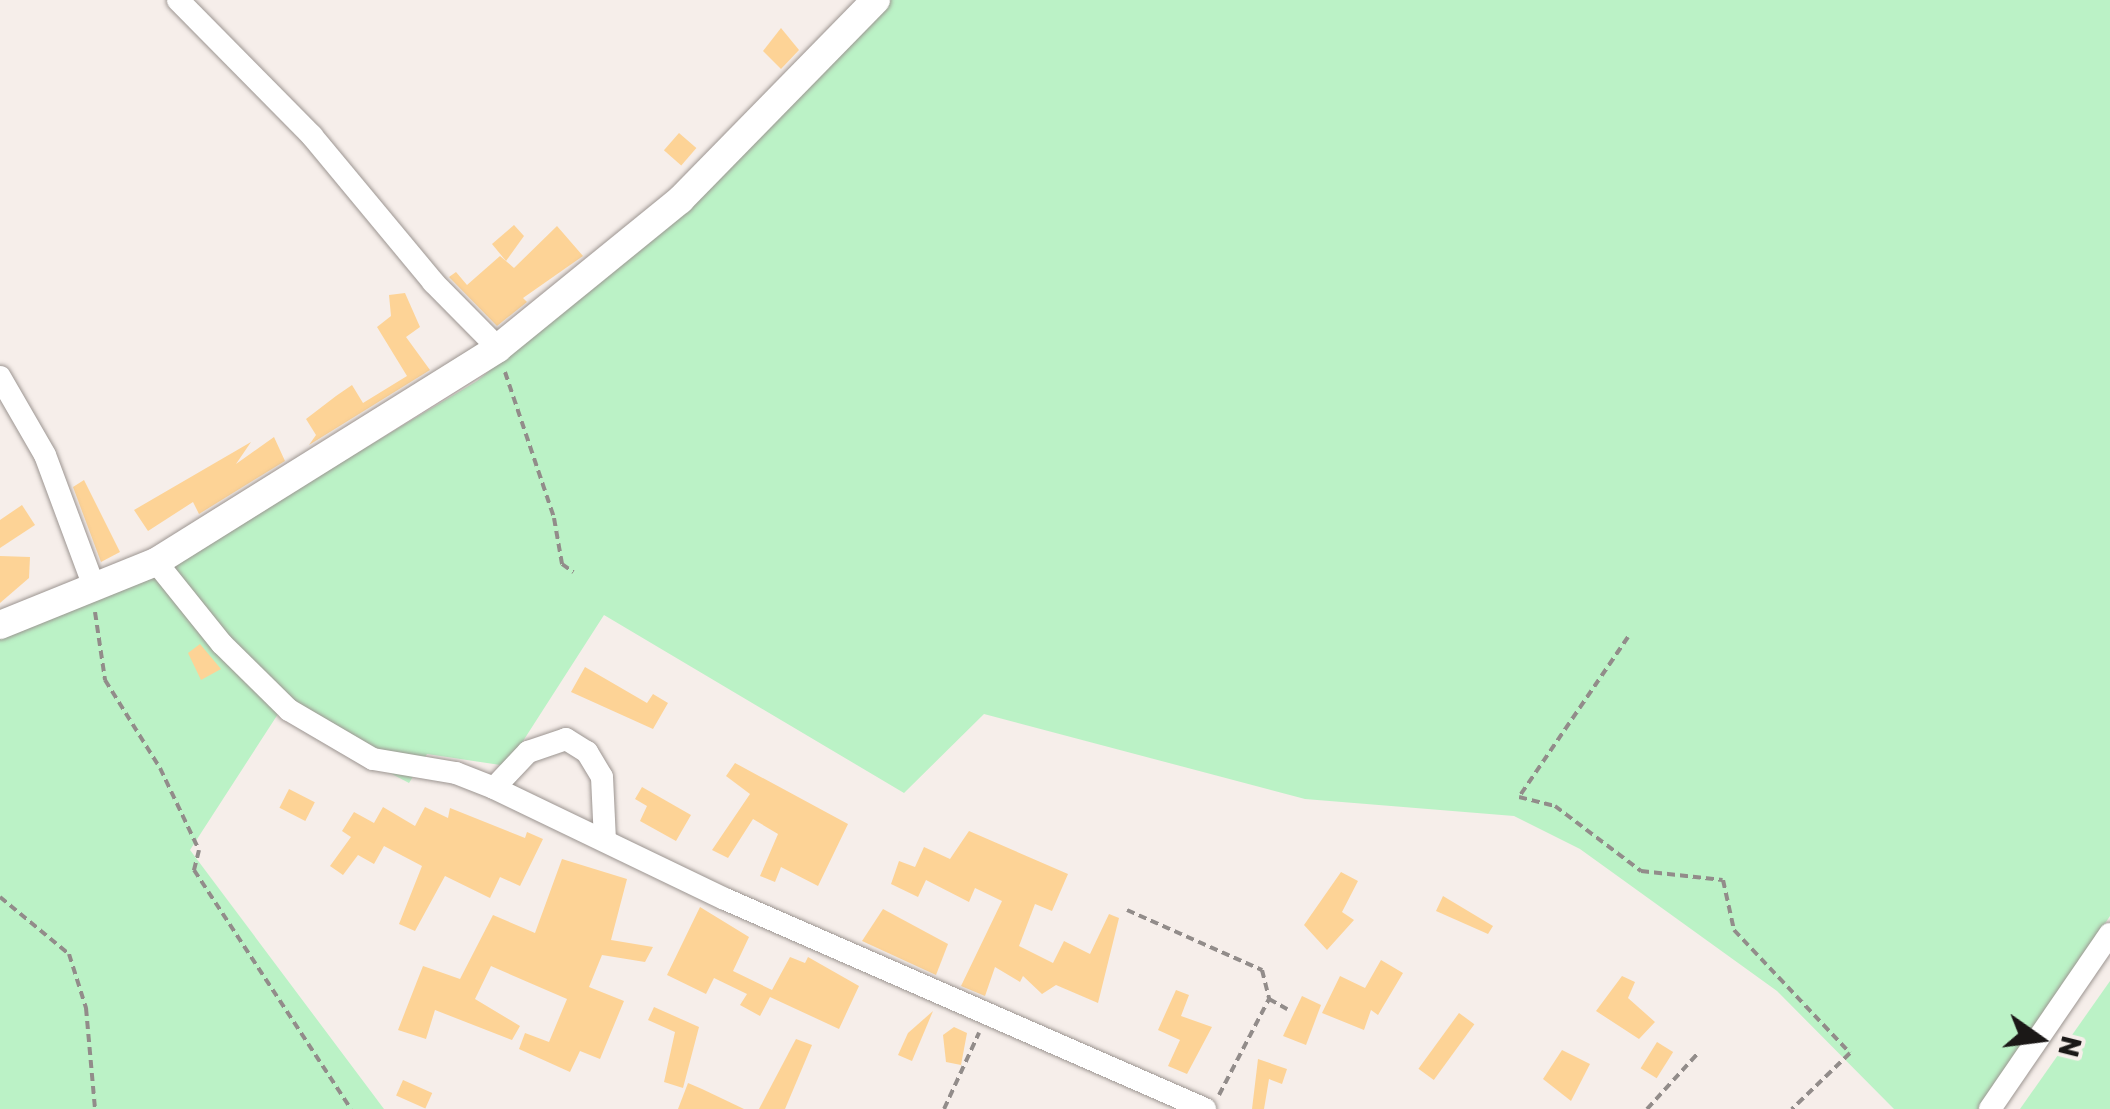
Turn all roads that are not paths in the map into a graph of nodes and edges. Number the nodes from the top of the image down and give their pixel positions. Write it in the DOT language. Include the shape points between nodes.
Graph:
graph roads {
  1 [pos="178,0"];
  2 [pos="876,0"];
  3 [pos="498,348"];
  4 [pos="0,378"];
  5 [pos="156,562"];
  6 [pos="94,587"];
  7 [pos="0,625"];
  8 [pos="494,788"];
  9 [pos="605,841"];
  10 [pos="2110,934"];
  11 [pos="1205,1109"];
  12 [pos="1990,1109"];
  1 -- 3 [label="street" via="312,136 432,282"];
  2 -- 3 [label="street" via="680,200"];
  3 -- 5 [label="street"];
  4 -- 6 [label="street" via="45,455"];
  5 -- 6 [label="street"];
  5 -- 8 [label="street" via="222,644 289,710 373,759 456,773"];
  6 -- 7 [label="street"];
  8 -- 9 [label="street"];
  8 -- 9 [label="street" via="528,752 566,739 587,752 602,777"];
  9 -- 11 [label="street"];
  10 -- 12 [label="street"];
}
